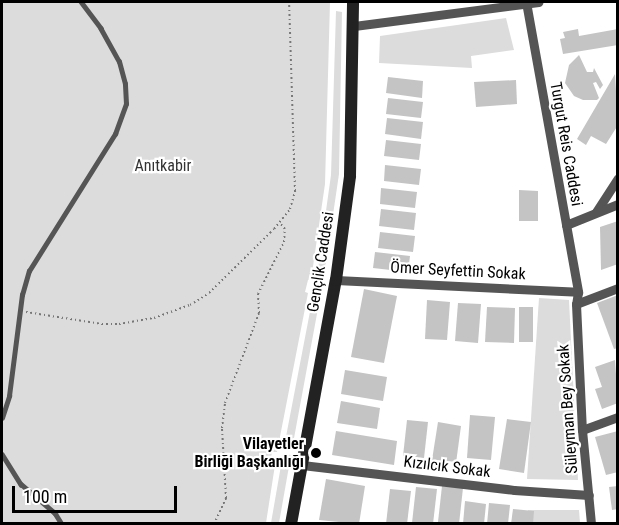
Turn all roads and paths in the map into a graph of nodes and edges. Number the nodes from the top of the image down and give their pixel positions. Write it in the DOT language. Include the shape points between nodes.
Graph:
graph roads {
  1 [pos="81,2"];
  2 [pos="289,2"];
  3 [pos="353,2"];
  4 [pos="526,2"];
  5 [pos="538,2"];
  6 [pos="354,26"];
  7 [pos="618,178"];
  8 [pos="618,204"];
  9 [pos="596,212"];
  10 [pos="280,222"];
  11 [pos="566,225"];
  12 [pos="336,280"];
  13 [pos="618,288"];
  14 [pos="578,292"];
  15 [pos="576,304"];
  16 [pos="21,311"];
  17 [pos="618,417"];
  18 [pos="2,418"];
  19 [pos="582,430"];
  20 [pos="2,454"];
  21 [pos="302,465"];
  22 [pos="589,495"];
  23 [pos="62,524"];
  24 [pos="214,524"];
  25 [pos="291,524"];
  26 [pos="591,524"];
  1 -- 16 [label="lane" via="118,62 126,104 112,140 35,259"];
  2 -- 10 [label="path" via="295,191 290,209"];
  3 -- 6 [label="main road, Gençlik Caddesi"];
  4 -- 5 [label="street"];
  4 -- 6 [label="street"];
  4 -- 11 [label="street, Turgut Reis Caddesi"];
  6 -- 12 [label="main road, Gençlik Caddesi" via="350,176"];
  7 -- 9 [label="street"];
  8 -- 9 [label="street"];
  9 -- 11 [label="street"];
  10 -- 16 [label="path" via="209,293 190,305 154,318 102,324"];
  10 -- 24 [label="path" via="285,229 284,242 258,294 259,313 225,403 222,428 226,498"];
  11 -- 14 [label="street, Turgut Reis Caddesi"];
  12 -- 14 [label="street, Ömer Seyfettin Sokak"];
  12 -- 21 [label="main road, Gençlik Caddesi"];
  13 -- 15 [label="street"];
  14 -- 15 [label="street, Süleyman Bey Sokak"];
  15 -- 19 [label="street, Süleyman Bey Sokak"];
  16 -- 18 [label="lane" via="12,379"];
  17 -- 19 [label="street"];
  19 -- 22 [label="street, Süleyman Bey Sokak"];
  20 -- 23 [label="lane" via="21,484"];
  21 -- 22 [label="street, Kızılcık Sokak"];
  21 -- 25 [label="main road, Gençlik Caddesi"];
  22 -- 26 [label="street, Süleyman Bey Sokak"];
}
